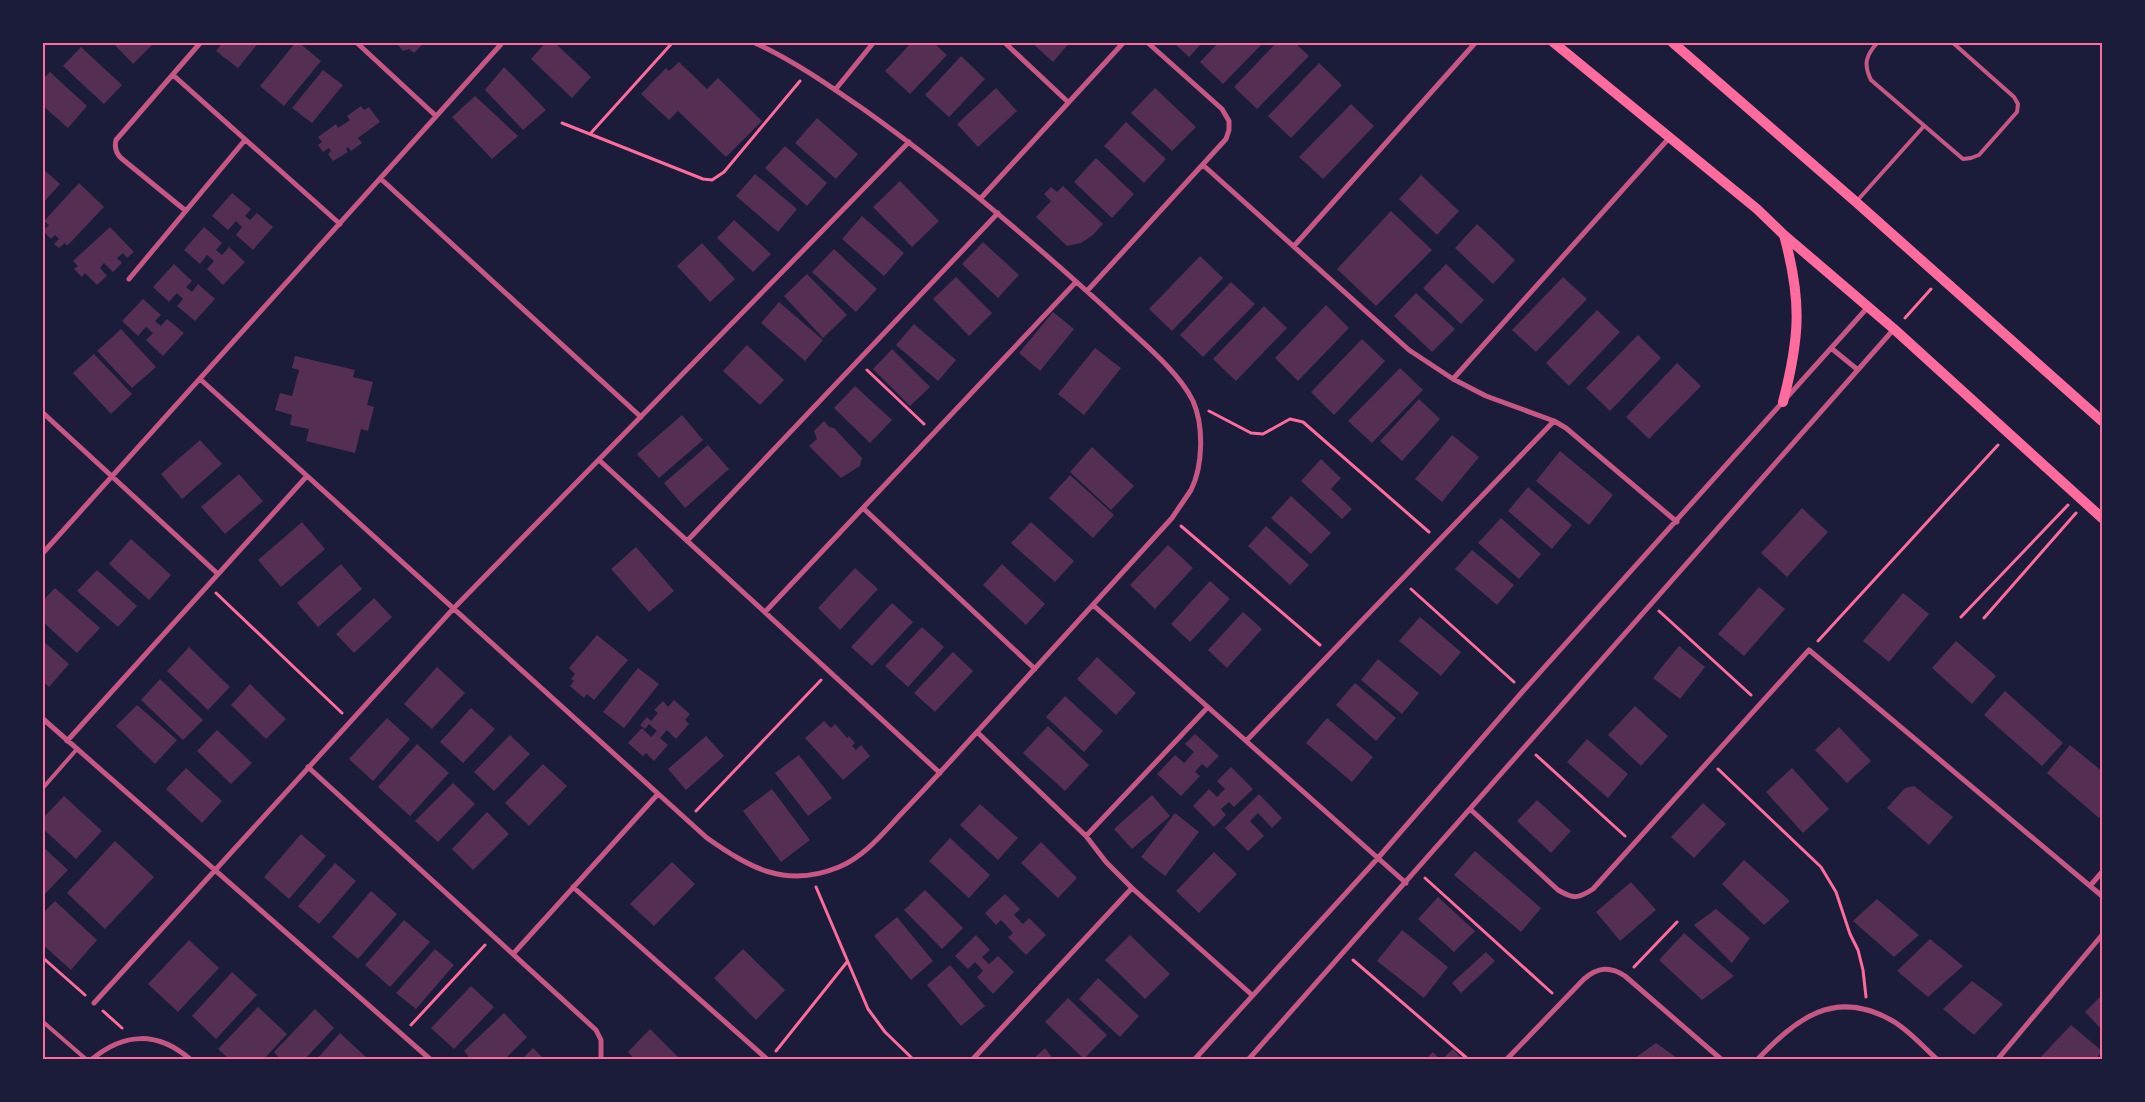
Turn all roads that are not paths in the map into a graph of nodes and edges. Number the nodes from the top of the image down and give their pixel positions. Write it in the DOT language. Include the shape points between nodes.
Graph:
graph roads {
  1 [pos="200,42"];
  2 [pos="356,42"];
  3 [pos="503,42"];
  4 [pos="752,42"];
  5 [pos="874,42"];
  6 [pos="1004,42"];
  7 [pos="1124,42"];
  8 [pos="1148,42"];
  9 [pos="1476,42"];
  10 [pos="1553,42"];
  11 [pos="1672,42"];
  12 [pos="1878,42"];
  13 [pos="1952,42"];
  14 [pos="173,75"];
  15 [pos="835,90"];
  16 [pos="1068,102"];
  17 [pos="436,116"];
  18 [pos="1924,126"];
  19 [pos="1670,137"];
  20 [pos="245,140"];
  21 [pos="909,142"];
  22 [pos="1203,165"];
  23 [pos="381,179"];
  24 [pos="980,199"];
  25 [pos="1856,202"];
  26 [pos="186,211"];
  27 [pos="998,214"];
  28 [pos="340,224"];
  29 [pos="1784,235"];
  30 [pos="1294,246"];
  31 [pos="129,279"];
  32 [pos="1076,282"];
  33 [pos="1087,291"];
  34 [pos="1868,306"];
  35 [pos="1894,329"];
  36 [pos="1831,348"];
  37 [pos="1858,370"];
  38 [pos="200,379"];
  39 [pos="1453,379"];
  40 [pos="1783,402"];
  41 [pos="42,412"];
  42 [pos="641,417"];
  43 [pos="1554,421"];
  44 [pos="2102,421"];
  45 [pos="599,460"];
  46 [pos="113,476"];
  47 [pos="307,476"];
  48 [pos="863,508"];
  49 [pos="2102,518"];
  50 [pos="1676,522"];
  51 [pos="687,541"];
  52 [pos="42,554"];
  53 [pos="218,574"];
  54 [pos="1093,605"];
  55 [pos="453,609"];
  56 [pos="765,612"];
  57 [pos="1035,669"];
  58 [pos="1208,707"];
  59 [pos="42,718"];
  60 [pos="977,732"];
  61 [pos="67,741"];
  62 [pos="1246,741"];
  63 [pos="77,749"];
  64 [pos="308,767"];
  65 [pos="940,773"];
  66 [pos="42,789"];
  67 [pos="657,795"];
  68 [pos="1470,809"];
  69 [pos="1086,836"];
  70 [pos="1378,858"];
  71 [pos="214,870"];
  72 [pos="2102,872"];
  73 [pos="1406,883"];
  74 [pos="2090,886"];
  75 [pos="573,887"];
  76 [pos="1132,888"];
  77 [pos="2102,896"];
  78 [pos="2102,935"];
  79 [pos="513,954"];
  80 [pos="1252,995"];
  81 [pos="94,1003"];
  82 [pos="42,1021"];
  83 [pos="86,1060"];
  84 [pos="91,1060"];
  85 [pos="191,1060"];
  86 [pos="431,1060"];
  87 [pos="601,1060"];
  88 [pos="768,1060"];
  89 [pos="972,1060"];
  90 [pos="1194,1060"];
  91 [pos="1248,1060"];
  92 [pos="1506,1060"];
  93 [pos="1722,1060"];
  94 [pos="1757,1060"];
  95 [pos="1938,1060"];
  96 [pos="1997,1060"];
  1 -- 14 [label="street"];
  2 -- 17 [label="street"];
  3 -- 17 [label="street"];
  4 -- 15 [label="street"];
  5 -- 15 [label="street"];
  6 -- 16 [label="street"];
  7 -- 16 [label="street"];
  8 -- 22 [label="street" via="1222,109 1229,121 1226,139"];
  9 -- 30 [label="street"];
  10 -- 19 [label="main road"];
  11 -- 25 [label="main road"];
  12 -- 18 [label="lane" via="1868,53 1866,62 1871,80"];
  13 -- 18 [label="lane" via="2014,97 2018,104 2017,112 1979,155 1971,158 1963,159"];
  14 -- 20 [label="street"];
  14 -- 26 [label="street" via="115,145 121,158"];
  15 -- 21 [label="street"];
  16 -- 24 [label="street"];
  17 -- 23 [label="street"];
  18 -- 25 [label="lane"];
  19 -- 29 [label="main road"];
  19 -- 39 [label="street"];
  20 -- 26 [label="street"];
  20 -- 28 [label="street"];
  21 -- 24 [label="street"];
  21 -- 42 [label="street"];
  22 -- 30 [label="street"];
  22 -- 33 [label="street"];
  23 -- 28 [label="street"];
  23 -- 42 [label="street"];
  24 -- 27 [label="street"];
  25 -- 44 [label="main road"];
  26 -- 31 [label="street"];
  27 -- 32 [label="street"];
  27 -- 51 [label="street"];
  28 -- 38 [label="street"];
  29 -- 34 [label="main road"];
  29 -- 40 [label="main road" via="1798,302 1797,335"];
  30 -- 39 [label="street" via="1409,350"];
  32 -- 33 [label="street"];
  32 -- 48 [label="street"];
  33 -- 54 [label="street" via="1181,381 1201,426 1200,453 1192,488 1172,518"];
  34 -- 35 [label="main road"];
  34 -- 36 [label="street"];
  35 -- 37 [label="street"];
  35 -- 49 [label="main road"];
  36 -- 37 [label="street"];
  36 -- 40 [label="street"];
  37 -- 68 [label="street"];
  38 -- 46 [label="street"];
  38 -- 47 [label="street"];
  39 -- 43 [label="street" via="1494,399"];
  40 -- 50 [label="street"];
  41 -- 46 [label="street"];
  42 -- 45 [label="street"];
  43 -- 50 [label="street"];
  43 -- 62 [label="street"];
  45 -- 51 [label="street"];
  45 -- 55 [label="street"];
  46 -- 52 [label="street"];
  46 -- 53 [label="street"];
  47 -- 53 [label="street"];
  47 -- 55 [label="street"];
  48 -- 56 [label="street"];
  48 -- 57 [label="street"];
  50 -- 70 [label="street"];
  51 -- 56 [label="street"];
  53 -- 61 [label="street"];
  54 -- 57 [label="street"];
  54 -- 58 [label="street"];
  55 -- 64 [label="street"];
  55 -- 67 [label="street"];
  56 -- 65 [label="street"];
  57 -- 60 [label="street"];
  58 -- 62 [label="street"];
  58 -- 69 [label="street"];
  59 -- 61 [label="street"];
  60 -- 65 [label="street"];
  60 -- 69 [label="street"];
  61 -- 63 [label="street"];
  62 -- 70 [label="street"];
  63 -- 66 [label="lane"];
  63 -- 71 [label="street"];
  64 -- 71 [label="street"];
  64 -- 79 [label="street"];
  65 -- 67 [label="street" via="865,852 840,867 811,875 784,876 758,870 731,855"];
  67 -- 75 [label="street"];
  68 -- 73 [label="street"];
  68 -- 74 [label="street" via="1558,890 1569,896 1582,896 1593,890 1809,650"];
  69 -- 76 [label="street"];
  70 -- 73 [label="street"];
  70 -- 80 [label="street"];
  71 -- 81 [label="street"];
  71 -- 86 [label="street"];
  72 -- 74 [label="street"];
  73 -- 91 [label="street"];
  74 -- 77 [label="street"];
  75 -- 79 [label="street"];
  75 -- 88 [label="street"];
  76 -- 80 [label="street"];
  76 -- 89 [label="street"];
  78 -- 96 [label="street"];
  79 -- 87 [label="street" via="596,1030 601,1040"];
  80 -- 90 [label="street"];
  82 -- 83 [label="lane"];
  84 -- 85 [label="street" via="105,1048 123,1040 144,1038 164,1042"];
  92 -- 93 [label="street" via="1593,972 1604,968 1625,976"];
  94 -- 95 [label="street" via="1790,1027 1814,1013 1840,1007 1868,1009 1892,1020"];
}
